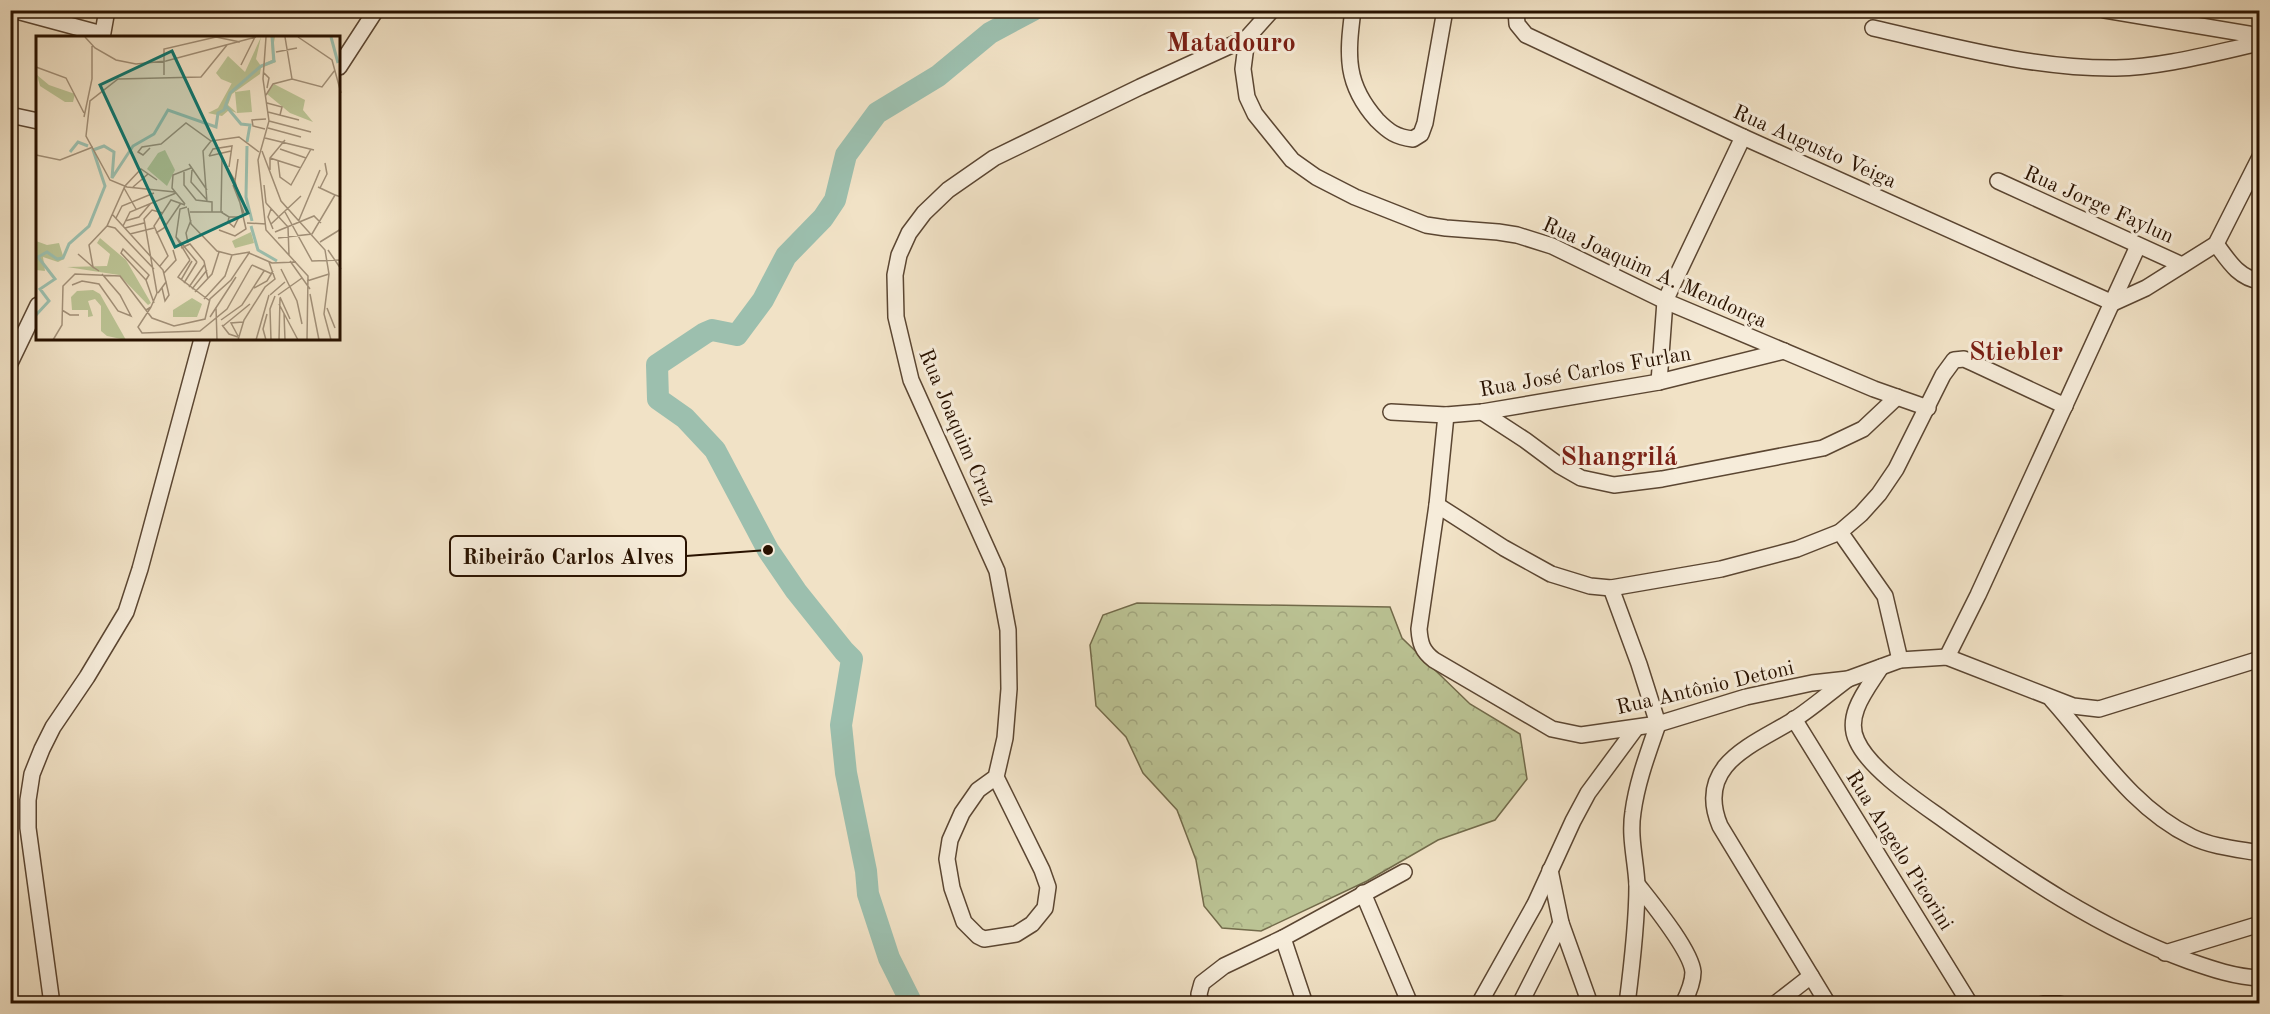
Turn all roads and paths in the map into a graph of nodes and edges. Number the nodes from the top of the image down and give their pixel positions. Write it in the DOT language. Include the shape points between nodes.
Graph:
graph roads {
  1 [pos="13,10"];
  2 [pos="107,10"];
  3 [pos="376,10"];
  4 [pos="1272,10"];
  5 [pos="1353,10"];
  6 [pos="1445,10"];
  7 [pos="1516,10"];
  8 [pos="2105,10"];
  9 [pos="1873,28"];
  10 [pos="102,36"];
  11 [pos="2259,36"];
  12 [pos="1247,38"];
  13 [pos="2259,43"];
  14 [pos="340,65"];
  15 [pos="10,116"];
  16 [pos="36,121"];
  17 [pos="1743,137"];
  18 [pos="2259,157"];
  19 [pos="1998,181"];
  20 [pos="2216,244"];
  21 [pos="2139,246"];
  22 [pos="2182,265"];
  23 [pos="2259,281"];
  24 [pos="1665,301"];
  25 [pos="2113,303"];
  26 [pos="36,309"];
  27 [pos="202,340"];
  28 [pos="1784,351"];
  29 [pos="10,363"];
  30 [pos="1659,382"];
  31 [pos="1897,397"];
  32 [pos="2065,406"];
  33 [pos="1928,408"];
  34 [pos="1391,412"];
  35 [pos="1482,412"];
  36 [pos="1446,415"];
  37 [pos="1437,505"];
  38 [pos="1840,532"];
  39 [pos="1611,588"];
  40 [pos="1947,657"];
  41 [pos="2259,659"];
  42 [pos="1900,660"];
  43 [pos="1881,667"];
  44 [pos="1848,679"];
  45 [pos="2049,697"];
  46 [pos="1794,719"];
  47 [pos="1658,724"];
  48 [pos="1636,728"];
  49 [pos="996,777"];
  50 [pos="2259,853"];
  51 [pos="1550,870"];
  52 [pos="1404,872"];
  53 [pos="1637,884"];
  54 [pos="1363,893"];
  55 [pos="1561,923"];
  56 [pos="2259,924"];
  57 [pos="1283,938"];
  58 [pos="2165,953"];
  59 [pos="1811,976"];
  60 [pos="2259,978"];
  61 [pos="1200,999"];
  62 [pos="52,1004"];
  63 [pos="1305,1004"];
  64 [pos="1410,1004"];
  65 [pos="1479,1004"];
  66 [pos="1520,1004"];
  67 [pos="1590,1004"];
  68 [pos="1627,1004"];
  69 [pos="1683,1004"];
  70 [pos="1775,1004"];
  71 [pos="1828,1004"];
  72 [pos="1970,1004"];
  73 [pos="2043,1004"];
  74 [pos="2060,1004"];
  1 -- 10 [label="street"];
  2 -- 10 [label="street"];
  3 -- 14 [label="street"];
  4 -- 12 [label="street, Rua Joaquim Cruz"];
  5 -- 6 [label="street" via="1349,59 1357,91 1368,110 1390,133 1413,139 1421,134 1425,123"];
  7 -- 17 [label="street, Rua Augusto Veiga" via="1517,24 1526,35"];
  8 -- 11 [label="street"];
  9 -- 13 [label="street" via="2009,57 2079,67 2149,66"];
  12 -- 24 [label="street, Rua Joaquim A. Mendonça" via="1243,69 1247,97 1255,114 1292,160 1316,177 1354,197 1426,225 1517,235 1552,246"];
  12 -- 49 [label="street, Rua Joaquim Cruz" via="994,158 948,190 924,213 899,255 895,275 896,317 911,380 997,571 1008,630 1006,729"];
  15 -- 16 [label="street"];
  17 -- 24 [label="street"];
  17 -- 25 [label="street, Rua Augusto Veiga"];
  18 -- 20 [label="street"];
  19 -- 21 [label="street, Rua Jorge Faylun"];
  20 -- 22 [label="street"];
  20 -- 23 [label="street" via="2244,277"];
  21 -- 22 [label="street, Rua Jorge Faylun"];
  21 -- 25 [label="street"];
  22 -- 25 [label="street"];
  24 -- 28 [label="street, Rua Joaquim A. Mendonça"];
  24 -- 30 [label="street"];
  25 -- 32 [label="street"];
  26 -- 29 [label="street"];
  27 -- 62 [label="street" via="126,612 53,728 32,774 28,828"];
  28 -- 30 [label="street, Rua José Carlos Furlan"];
  28 -- 31 [label="street, Rua Joaquim A. Mendonça"];
  30 -- 35 [label="street, Rua José Carlos Furlan"];
  31 -- 33 [label="street, Rua Joaquim A. Mendonça"];
  31 -- 35 [label="street" via="1863,429 1823,448 1695,474 1614,485 1581,478"];
  32 -- 33 [label="street" via="1958,358 1949,364"];
  32 -- 40 [label="street"];
  33 -- 38 [label="street" via="1879,494"];
  34 -- 36 [label="street, Rua José Carlos Furlan"];
  35 -- 36 [label="street, Rua José Carlos Furlan"];
  36 -- 37 [label="street"];
  37 -- 39 [label="street" via="1551,574"];
  37 -- 48 [label="street, Rua Antônio Detoni" via="1419,629 1426,654 1552,729 1581,735"];
  38 -- 39 [label="street" via="1797,549 1721,569"];
  38 -- 42 [label="street" via="1885,596"];
  39 -- 47 [label="street"];
  40 -- 42 [label="street"];
  40 -- 45 [label="street"];
  41 -- 45 [label="street" via="2099,709 2073,706"];
  42 -- 43 [label="street"];
  43 -- 44 [label="street"];
  43 -- 58 [label="street" via="1854,716 1856,741 1889,779 2014,870 2094,918"];
  44 -- 46 [label="street"];
  44 -- 47 [label="street, Rua Antônio Detoni" via="1746,697"];
  45 -- 50 [label="street" via="2118,779 2170,825 2194,838"];
  46 -- 59 [label="street" via="1731,759 1721,772 1713,799 1720,826"];
  46 -- 72 [label="street, Rua Angelo Picorini"];
  47 -- 48 [label="street, Rua Antônio Detoni"];
  47 -- 53 [label="street" via="1632,814"];
  48 -- 51 [label="street" via="1588,793"];
  49 -- 49 [label="street" via="1048,887 1042,914 1032,924 1016,934 984,939 964,922 947,859 950,840 962,813 978,790"];
  51 -- 55 [label="street"];
  51 -- 65 [label="street"];
  52 -- 54 [label="street"];
  53 -- 68 [label="street"];
  53 -- 69 [label="street" via="1690,962 1692,981"];
  54 -- 57 [label="street"];
  54 -- 64 [label="street"];
  55 -- 66 [label="street"];
  55 -- 67 [label="street"];
  56 -- 58 [label="street"];
  57 -- 61 [label="street" via="1206,978"];
  57 -- 63 [label="street"];
  58 -- 60 [label="street" via="2211,969"];
  59 -- 70 [label="street"];
  59 -- 71 [label="street"];
  73 -- 74 [label="street"];
}
